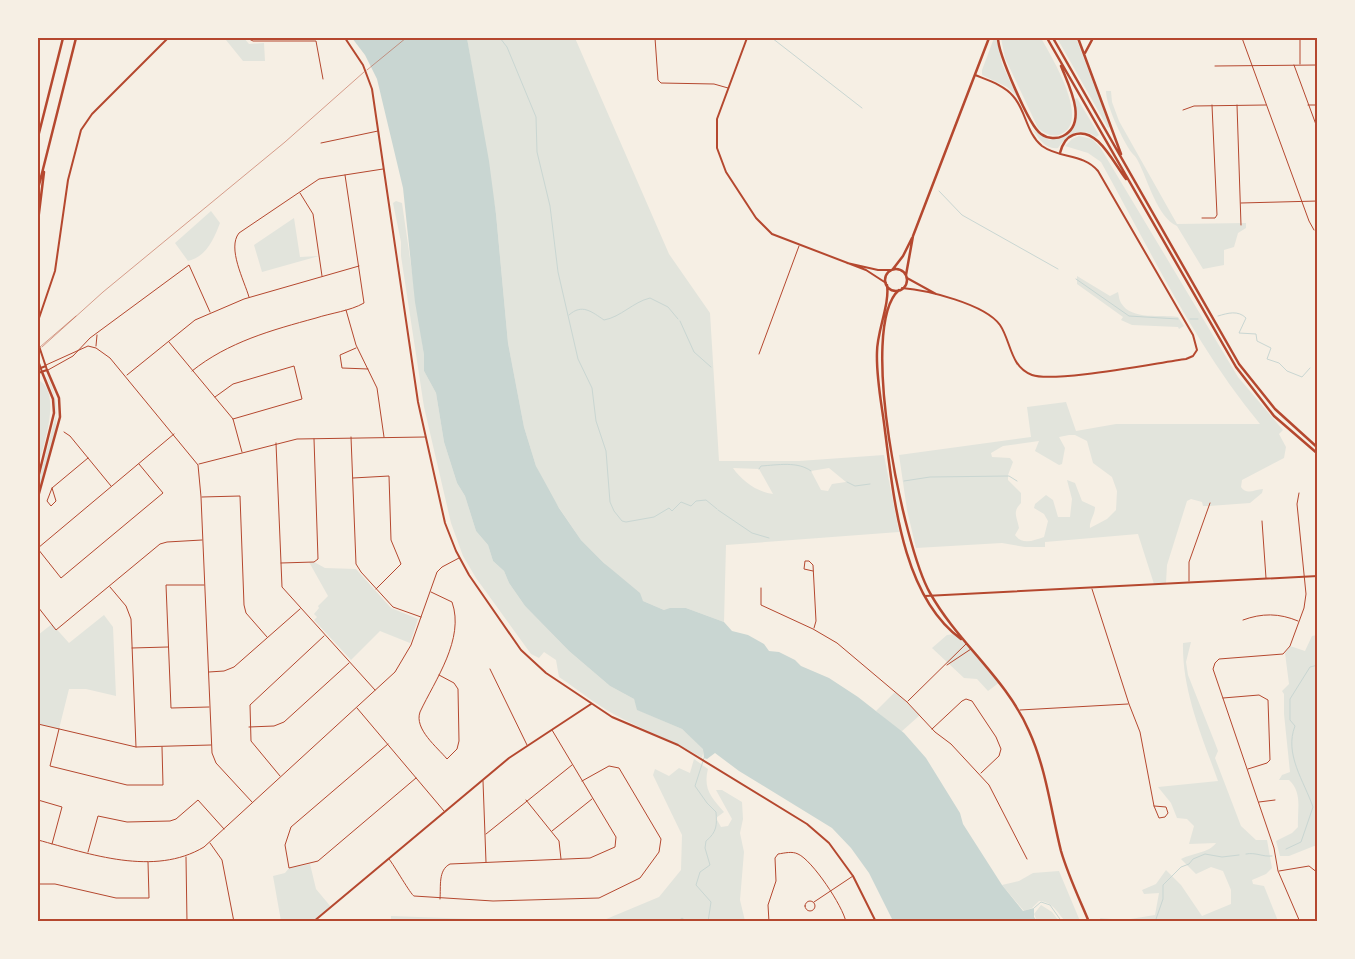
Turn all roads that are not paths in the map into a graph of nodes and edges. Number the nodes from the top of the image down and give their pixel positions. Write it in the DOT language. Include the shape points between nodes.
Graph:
graph roads {
  1 [pos="63,38"];
  2 [pos="76,38"];
  3 [pos="168,38"];
  4 [pos="247,38"];
  5 [pos="345,38"];
  6 [pos="406,38"];
  7 [pos="655,38"];
  8 [pos="747,38"];
  9 [pos="989,38"];
  10 [pos="998,38"];
  11 [pos="1046,38"];
  12 [pos="1053,38"];
  13 [pos="1078,38"];
  14 [pos="1093,38"];
  15 [pos="1242,38"];
  16 [pos="1300,38"];
  17 [pos="296,39"];
  18 [pos="1084,54"];
  19 [pos="1058,57"];
  20 [pos="1294,65"];
  21 [pos="1300,65"];
  22 [pos="1318,65"];
  23 [pos="1215,66"];
  24 [pos="1253,66"];
  25 [pos="975,76"];
  26 [pos="323,79"];
  27 [pos="728,88"];
  28 [pos="1212,105"];
  29 [pos="1237,105"];
  30 [pos="1267,105"];
  31 [pos="1308,105"];
  32 [pos="1318,105"];
  33 [pos="1183,110"];
  34 [pos="1318,130"];
  35 [pos="379,131"];
  36 [pos="38,137"];
  37 [pos="321,143"];
  38 [pos="1060,153"];
  39 [pos="45,163"];
  40 [pos="1124,163"];
  41 [pos="384,168"];
  42 [pos="345,175"];
  43 [pos="38,189"];
  44 [pos="1134,191"];
  45 [pos="299,192"];
  46 [pos="1318,201"];
  47 [pos="1302,202"];
  48 [pos="1241,203"];
  49 [pos="1202,218"];
  50 [pos="38,221"];
  51 [pos="1241,225"];
  52 [pos="1314,230"];
  53 [pos="913,236"];
  54 [pos="799,246"];
  55 [pos="847,262"];
  56 [pos="359,266"];
  57 [pos="892,270"];
  58 [pos="322,276"];
  59 [pos="906,276"];
  60 [pos="886,284"];
  61 [pos="901,289"];
  62 [pos="936,294"];
  63 [pos="249,298"];
  64 [pos="346,309"];
  65 [pos="210,313"];
  66 [pos="40,316"];
  67 [pos="38,321"];
  68 [pos="97,334"];
  69 [pos="168,342"];
  70 [pos="83,347"];
  71 [pos="96,348"];
  72 [pos="357,348"];
  73 [pos="38,349"];
  74 [pos="759,354"];
  75 [pos="38,360"];
  76 [pos="46,366"];
  77 [pos="39,369"];
  78 [pos="368,369"];
  79 [pos="47,370"];
  80 [pos="192,371"];
  81 [pos="42,372"];
  82 [pos="38,373"];
  83 [pos="126,376"];
  84 [pos="215,397"];
  85 [pos="232,419"];
  86 [pos="64,432"];
  87 [pos="174,434"];
  88 [pos="351,437"];
  89 [pos="384,437"];
  90 [pos="425,437"];
  91 [pos="314,438"];
  92 [pos="276,443"];
  93 [pos="1318,448"];
  94 [pos="242,452"];
  95 [pos="1318,454"];
  96 [pos="88,458"];
  97 [pos="139,464"];
  98 [pos="198,465"];
  99 [pos="38,478"];
  100 [pos="352,478"];
  101 [pos="112,486"];
  102 [pos="52,488"];
  103 [pos="1298,493"];
  104 [pos="38,497"];
  105 [pos="202,497"];
  106 [pos="1210,502"];
  107 [pos="1262,521"];
  108 [pos="203,540"];
  109 [pos="38,548"];
  110 [pos="459,558"];
  111 [pos="280,563"];
  112 [pos="813,572"];
  113 [pos="1304,576"];
  114 [pos="1318,576"];
  115 [pos="1266,578"];
  116 [pos="1189,582"];
  117 [pos="205,585"];
  118 [pos="109,586"];
  119 [pos="760,588"];
  120 [pos="1091,588"];
  121 [pos="376,589"];
  122 [pos="430,592"];
  123 [pos="925,596"];
  124 [pos="932,597"];
  125 [pos="38,607"];
  126 [pos="300,608"];
  127 [pos="421,617"];
  128 [pos="1242,620"];
  129 [pos="1298,621"];
  130 [pos="813,629"];
  131 [pos="325,635"];
  132 [pos="267,637"];
  133 [pos="966,643"];
  134 [pos="169,647"];
  135 [pos="132,648"];
  136 [pos="971,648"];
  137 [pos="350,663"];
  138 [pos="947,665"];
  139 [pos="490,669"];
  140 [pos="208,672"];
  141 [pos="439,674"];
  142 [pos="375,691"];
  143 [pos="1223,698"];
  144 [pos="907,702"];
  145 [pos="591,704"];
  146 [pos="1129,704"];
  147 [pos="210,707"];
  148 [pos="357,708"];
  149 [pos="1019,710"];
  150 [pos="38,724"];
  151 [pos="249,727"];
  152 [pos="59,729"];
  153 [pos="552,729"];
  154 [pos="932,729"];
  155 [pos="388,744"];
  156 [pos="212,745"];
  157 [pos="527,745"];
  158 [pos="136,747"];
  159 [pos="162,747"];
  160 [pos="573,764"];
  161 [pos="1247,770"];
  162 [pos="980,774"];
  163 [pos="280,777"];
  164 [pos="416,778"];
  165 [pos="483,780"];
  166 [pos="582,781"];
  167 [pos="593,799"];
  168 [pos="38,800"];
  169 [pos="526,800"];
  170 [pos="1275,800"];
  171 [pos="252,802"];
  172 [pos="1259,802"];
  173 [pos="1154,806"];
  174 [pos="444,812"];
  175 [pos="224,829"];
  176 [pos="552,831"];
  177 [pos="486,834"];
  178 [pos="38,840"];
  179 [pos="209,842"];
  180 [pos="52,844"];
  181 [pos="88,853"];
  182 [pos="186,857"];
  183 [pos="389,858"];
  184 [pos="561,860"];
  185 [pos="1027,860"];
  186 [pos="148,861"];
  187 [pos="486,863"];
  188 [pos="1278,871"];
  189 [pos="1318,873"];
  190 [pos="854,876"];
  191 [pos="38,884"];
  192 [pos="832,892"];
  193 [pos="440,898"];
  194 [pos="814,902"];
  195 [pos="38,921"];
  196 [pos="55,921"];
  197 [pos="187,921"];
  198 [pos="234,922"];
  199 [pos="313,922"];
  200 [pos="769,922"];
  201 [pos="846,922"];
  202 [pos="876,922"];
  203 [pos="1089,922"];
  204 [pos="1300,922"];
  1 -- 36 [label="main road"];
  2 -- 39 [label="main road"];
  3 -- 66 [label="street" via="92,114 81,130 67,184 55,271"];
  4 -- 17 [label="street"];
  5 -- 35 [label="street" via="369,78"];
  6 -- 73 [label="lane"];
  7 -- 27 [label="street" via="658,80 661,83 714,84"];
  8 -- 27 [label="street"];
  9 -- 25 [label="main road"];
  10 -- 19 [label="main road" via="1003,61 1033,124 1042,134 1054,138 1069,132 1075,116 1073,98"];
  11 -- 19 [label="main road"];
  12 -- 40 [label="main road"];
  13 -- 18 [label="main road"];
  14 -- 18 [label="main road"];
  15 -- 24 [label="street"];
  16 -- 21 [label="street"];
  17 -- 26 [label="street" via="318,43"];
  18 -- 40 [label="main road"];
  19 -- 44 [label="main road"];
  20 -- 21 [label="street"];
  20 -- 24 [label="street"];
  20 -- 31 [label="street"];
  21 -- 22 [label="street"];
  23 -- 24 [label="street"];
  24 -- 30 [label="street"];
  25 -- 38 [label="street" via="1011,94 1035,139 1044,147"];
  25 -- 53 [label="main road"];
  27 -- 54 [label="street" via="718,112 716,130 723,166 762,226"];
  28 -- 29 [label="street"];
  28 -- 33 [label="street" via="1190,106"];
  28 -- 49 [label="street" via="1217,215 1215,218"];
  29 -- 30 [label="street"];
  29 -- 48 [label="street"];
  30 -- 47 [label="street"];
  31 -- 32 [label="street"];
  31 -- 34 [label="street"];
  35 -- 37 [label="street"];
  35 -- 41 [label="street"];
  38 -- 44 [label="main road" via="1064,142 1071,136 1080,133 1092,136"];
  38 -- 62 [label="street" via="1086,160 1100,172 1196,340 1196,354 1177,360 1062,376 1038,376 1024,371 1016,362 1002,328 993,317"];
  39 -- 43 [label="main road"];
  39 -- 50 [label="main road"];
  40 -- 93 [label="main road" via="1242,367 1274,409"];
  41 -- 42 [label="street"];
  41 -- 90 [label="street"];
  42 -- 45 [label="street" via="322,178"];
  42 -- 56 [label="street"];
  44 -- 95 [label="main road" via="1238,371 1274,416"];
  45 -- 58 [label="street" via="313,214"];
  45 -- 63 [label="street" via="236,237 235,251"];
  46 -- 47 [label="street"];
  47 -- 48 [label="street"];
  47 -- 52 [label="street"];
  48 -- 51 [label="street"];
  53 -- 57 [label="main road"];
  53 -- 59 [label="main road"];
  54 -- 55 [label="street"];
  54 -- 74 [label="street"];
  55 -- 57 [label="street"];
  55 -- 60 [label="street" via="871,272"];
  56 -- 58 [label="street"];
  56 -- 64 [label="street" via="364,303"];
  57 -- 59 [label="main road" via="902,270"];
  57 -- 60 [label="main road" via="886,275"];
  58 -- 63 [label="street"];
  59 -- 61 [label="main road"];
  59 -- 62 [label="street"];
  60 -- 61 [label="main road" via="893,290"];
  60 -- 123 [label="main road" via="888,294 877,345 877,369 902,532 913,572"];
  61 -- 62 [label="street"];
  61 -- 124 [label="main road" via="891,300 886,318 882,372 904,516 919,570"];
  63 -- 65 [label="street"];
  64 -- 72 [label="street"];
  64 -- 80 [label="street" via="234,344"];
  65 -- 68 [label="street" via="189,265"];
  65 -- 69 [label="street" via="193,321"];
  66 -- 67 [label="street"];
  66 -- 73 [label="street"];
  68 -- 70 [label="street"];
  68 -- 71 [label="street"];
  69 -- 80 [label="street"];
  69 -- 83 [label="street"];
  70 -- 71 [label="street" via="90,345"];
  70 -- 76 [label="street"];
  70 -- 79 [label="street"];
  71 -- 83 [label="street"];
  72 -- 78 [label="street"];
  72 -- 78 [label="street" via="340,354 342,368"];
  73 -- 76 [label="street"];
  75 -- 77 [label="street"];
  76 -- 77 [label="street"];
  76 -- 79 [label="street"];
  77 -- 81 [label="street"];
  78 -- 89 [label="street" via="377,388"];
  79 -- 81 [label="street"];
  79 -- 104 [label="main road" via="58,395 60,414"];
  80 -- 84 [label="street"];
  81 -- 82 [label="street"];
  81 -- 99 [label="main road" via="52,396 54,414"];
  83 -- 87 [label="street"];
  84 -- 85 [label="street"];
  84 -- 85 [label="street" via="233,384 294,366 302,399"];
  85 -- 94 [label="street"];
  86 -- 96 [label="street"];
  87 -- 97 [label="street"];
  87 -- 98 [label="street"];
  88 -- 89 [label="street"];
  88 -- 91 [label="street"];
  88 -- 100 [label="street"];
  89 -- 90 [label="street"];
  90 -- 110 [label="street" via="445,523"];
  91 -- 92 [label="street"];
  91 -- 111 [label="street" via="318,559 314,562"];
  92 -- 94 [label="street"];
  92 -- 111 [label="street"];
  94 -- 98 [label="street"];
  96 -- 101 [label="street"];
  96 -- 102 [label="street"];
  97 -- 101 [label="street"];
  97 -- 109 [label="street" via="163,493 61,578"];
  98 -- 105 [label="street"];
  100 -- 121 [label="street" via="356,564"];
  100 -- 121 [label="street" via="389,476 392,540 401,564"];
  101 -- 109 [label="street"];
  102 -- 102 [label="street" via="47,501 51,506 56,501"];
  103 -- 113 [label="street"];
  105 -- 108 [label="street"];
  105 -- 132 [label="street" via="240,496 244,605 248,616"];
  106 -- 116 [label="street" via="1189,562"];
  107 -- 115 [label="street"];
  108 -- 117 [label="street"];
  108 -- 118 [label="street" via="163,542"];
  110 -- 122 [label="street" via="440,568"];
  110 -- 145 [label="street" via="521,650 546,673"];
  111 -- 126 [label="street" via="282,587"];
  112 -- 112 [label="street" via="811,562 805,562 804,569"];
  112 -- 130 [label="street" via="816,621"];
  113 -- 114 [label="street"];
  113 -- 115 [label="street"];
  113 -- 129 [label="street" via="1306,597"];
  115 -- 116 [label="street"];
  116 -- 120 [label="street"];
  117 -- 134 [label="street" via="166,586"];
  117 -- 140 [label="street"];
  118 -- 125 [label="street" via="56,630"];
  118 -- 135 [label="street" via="129,612"];
  119 -- 130 [label="street" via="761,605"];
  120 -- 124 [label="street"];
  120 -- 146 [label="street"];
  121 -- 127 [label="street" via="396,608"];
  122 -- 127 [label="street"];
  122 -- 141 [label="street" via="450,600 453,607 452,641"];
  123 -- 124 [label="street"];
  123 -- 133 [label="main road" via="944,625"];
  124 -- 133 [label="main road"];
  126 -- 131 [label="street"];
  126 -- 132 [label="street"];
  127 -- 142 [label="street" via="404,659"];
  128 -- 129 [label="street" via="1278,614"];
  129 -- 143 [label="street" via="1283,654 1216,660 1213,670"];
  130 -- 144 [label="street" via="845,649"];
  131 -- 137 [label="street"];
  131 -- 151 [label="street" via="252,702"];
  132 -- 140 [label="street" via="231,669"];
  133 -- 136 [label="main road"];
  133 -- 138 [label="street"];
  134 -- 135 [label="street"];
  134 -- 147 [label="street" via="171,708"];
  135 -- 158 [label="street"];
  136 -- 138 [label="street"];
  136 -- 149 [label="main road"];
  137 -- 142 [label="street"];
  137 -- 151 [label="street" via="284,722 274,726"];
  138 -- 144 [label="street"];
  139 -- 157 [label="street"];
  140 -- 147 [label="street"];
  141 -- 141 [label="street" via="418,721 447,759 460,741 458,689"];
  142 -- 148 [label="street"];
  143 -- 161 [label="street"];
  143 -- 161 [label="street" via="1259,695 1268,700 1270,760"];
  144 -- 154 [label="street"];
  145 -- 153 [label="street"];
  145 -- 190 [label="street" via="622,722 674,743 808,824 829,842"];
  146 -- 149 [label="street"];
  146 -- 173 [label="street" via="1139,726"];
  147 -- 156 [label="street"];
  148 -- 155 [label="street"];
  148 -- 163 [label="street"];
  149 -- 203 [label="main road" via="1038,755 1066,866"];
  150 -- 152 [label="street"];
  151 -- 163 [label="street" via="252,744"];
  152 -- 158 [label="street"];
  152 -- 159 [label="street" via="50,766 127,785 163,785"];
  153 -- 157 [label="street"];
  153 -- 160 [label="street"];
  154 -- 162 [label="street" via="955,747"];
  154 -- 162 [label="street" via="964,700 972,702 996,736 1001,749 999,756"];
  155 -- 164 [label="street"];
  155 -- 164 [label="street" via="291,827 285,844 289,868 318,861"];
  156 -- 159 [label="street"];
  156 -- 171 [label="street" via="216,763"];
  157 -- 165 [label="street"];
  158 -- 159 [label="street"];
  160 -- 166 [label="street"];
  160 -- 169 [label="street"];
  161 -- 172 [label="street"];
  162 -- 185 [label="street" via="994,794"];
  163 -- 171 [label="street"];
  164 -- 174 [label="street"];
  165 -- 174 [label="street"];
  165 -- 177 [label="street"];
  166 -- 167 [label="street"];
  166 -- 193 [label="street" via="611,766 620,769 627,779 661,839 659,852 640,878 596,898 493,902"];
  167 -- 176 [label="street"];
  167 -- 184 [label="street" via="616,837 615,847 592,858"];
  168 -- 180 [label="street" via="62,807"];
  169 -- 176 [label="street"];
  169 -- 177 [label="street"];
  170 -- 172 [label="street"];
  171 -- 175 [label="street"];
  172 -- 188 [label="street"];
  173 -- 173 [label="street" via="1157,817 1165,817 1168,813 1166,807"];
  174 -- 183 [label="street"];
  175 -- 179 [label="street"];
  175 -- 181 [label="street" via="198,800 170,821 127,822 98,816"];
  176 -- 184 [label="street" via="560,843"];
  177 -- 187 [label="street"];
  178 -- 180 [label="street"];
  179 -- 182 [label="street"];
  179 -- 198 [label="street" via="222,860"];
  180 -- 181 [label="street"];
  181 -- 186 [label="street" via="116,860"];
  182 -- 186 [label="street"];
  182 -- 197 [label="street"];
  183 -- 193 [label="street" via="410,894"];
  183 -- 199 [label="street"];
  184 -- 187 [label="street"];
  186 -- 191 [label="street" via="149,898 120,899 58,884"];
  187 -- 193 [label="street" via="450,864 444,868"];
  188 -- 189 [label="street" via="1309,866"];
  188 -- 204 [label="street"];
  190 -- 192 [label="street"];
  190 -- 202 [label="street"];
  192 -- 194 [label="street"];
  192 -- 200 [label="street" via="804,857 795,852 778,854 775,858 776,881 768,905"];
  192 -- 201 [label="street"];
  194 -- 194 [label="street" via="808,901 806,909 813,910"];
  195 -- 196 [label="street"];
}
